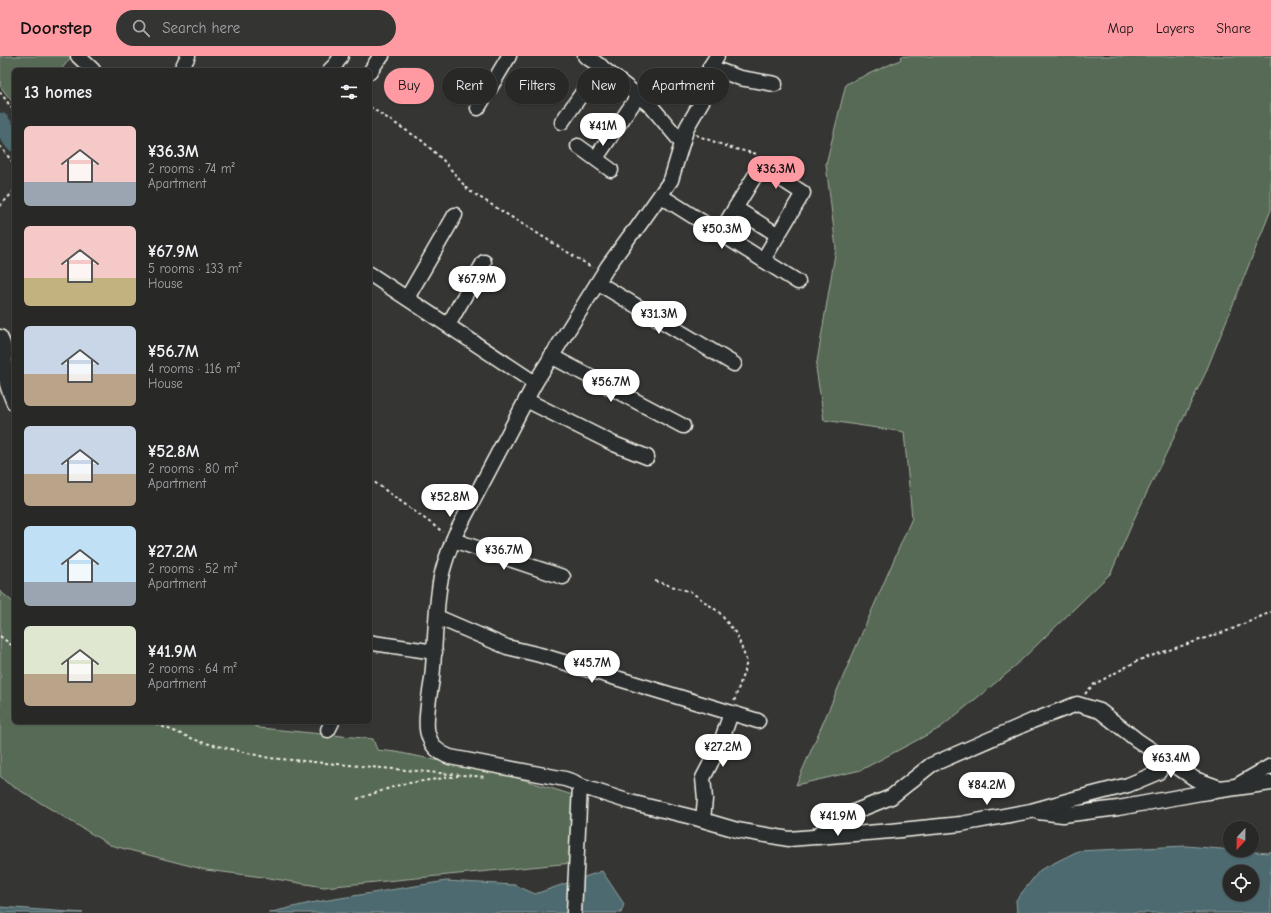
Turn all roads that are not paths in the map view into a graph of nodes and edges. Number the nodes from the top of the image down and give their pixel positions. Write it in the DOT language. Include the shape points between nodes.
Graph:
graph roads {
  1 [pos="78,56"];
  2 [pos="188,56"];
  3 [pos="341,56"];
  4 [pos="369,56"];
  5 [pos="382,56"];
  6 [pos="509,56"];
  7 [pos="585,56"];
  8 [pos="711,63"];
  9 [pos="601,66"];
  10 [pos="91,68"];
  11 [pos="181,68"];
  12 [pos="332,68"];
  13 [pos="362,68"];
  14 [pos="372,69"];
  15 [pos="775,84"];
  16 [pos="638,96"];
  17 [pos="648,104"];
  18 [pos="478,108"];
  19 [pos="562,122"];
  20 [pos="684,137"];
  21 [pos="578,146"];
  22 [pos="596,158"];
  23 [pos="611,170"];
  24 [pos="661,196"];
  25 [pos="735,208"];
  26 [pos="455,215"];
  27 [pos="720,233"];
  28 [pos="778,235"];
  29 [pos="763,260"];
  30 [pos="484,262"];
  31 [pos="372,275"];
  32 [pos="600,279"];
  33 [pos="798,282"];
  34 [pos="407,298"];
  35 [pos="448,325"];
  36 [pos="0,338"];
  37 [pos="551,356"];
  38 [pos="734,364"];
  39 [pos="535,383"];
  40 [pos="12,397"];
  41 [pos="526,400"];
  42 [pos="682,426"];
  43 [pos="647,457"];
  44 [pos="453,540"];
  45 [pos="563,576"];
  46 [pos="437,617"];
  47 [pos="372,645"];
  48 [pos="435,652"];
  49 [pos="731,713"];
  50 [pos="758,721"];
  51 [pos="1271,766"];
  52 [pos="1159,772"];
  53 [pos="1271,783"];
  54 [pos="580,786"];
  55 [pos="1031,811"];
  56 [pos="703,820"];
  57 [pos="814,837"];
  58 [pos="574,913"];
  1 -- 10 [label="street"];
  2 -- 11 [label="street"];
  3 -- 12 [label="street"];
  4 -- 13 [label="street"];
  5 -- 14 [label="street"];
  6 -- 18 [label="street"];
  7 -- 9 [label="street"];
  8 -- 15 [label="street" via="740,78"];
  8 -- 20 [label="street" via="709,89"];
  9 -- 16 [label="street"];
  9 -- 19 [label="street"];
  16 -- 22 [label="street"];
  17 -- 20 [label="street"];
  20 -- 24 [label="street" via="671,180"];
  21 -- 22 [label="street"];
  22 -- 23 [label="street"];
  24 -- 27 [label="street"];
  24 -- 32 [label="street"];
  25 -- 27 [label="street"];
  25 -- 28 [label="street"];
  25 -- 28 [label="street" via="761,166 803,192"];
  26 -- 34 [label="street"];
  27 -- 29 [label="street"];
  28 -- 29 [label="street"];
  29 -- 33 [label="street"];
  30 -- 35 [label="street"];
  31 -- 34 [label="street"];
  32 -- 37 [label="street"];
  32 -- 38 [label="street"];
  34 -- 35 [label="street"];
  35 -- 39 [label="street"];
  36 -- 40 [label="street" via="4,344 6,379"];
  37 -- 39 [label="street"];
  37 -- 42 [label="street"];
  39 -- 41 [label="street"];
  41 -- 43 [label="street" via="614,444"];
  41 -- 44 [label="street"];
  44 -- 45 [label="street"];
  44 -- 46 [label="street" via="439,590"];
  46 -- 48 [label="street"];
  46 -- 49 [label="street" via="507,647 540,654"];
  47 -- 48 [label="street"];
  48 -- 54 [label="street" via="426,729 434,747 443,755 450,757 565,779"];
  49 -- 50 [label="street"];
  49 -- 56 [label="street" via="720,745 703,778"];
  51 -- 57 [label="street" via="1236,786 1220,788 1195,779 1136,740 1100,711 1077,704 931,766 891,797 852,813"];
  52 -- 55 [label="street" via="1128,785"];
  53 -- 55 [label="street" via="1064,815"];
  54 -- 56 [label="street" via="630,802"];
  54 -- 58 [label="street"];
  55 -- 57 [label="street" via="961,824"];
  56 -- 57 [label="street" via="737,830 789,839"];
}
